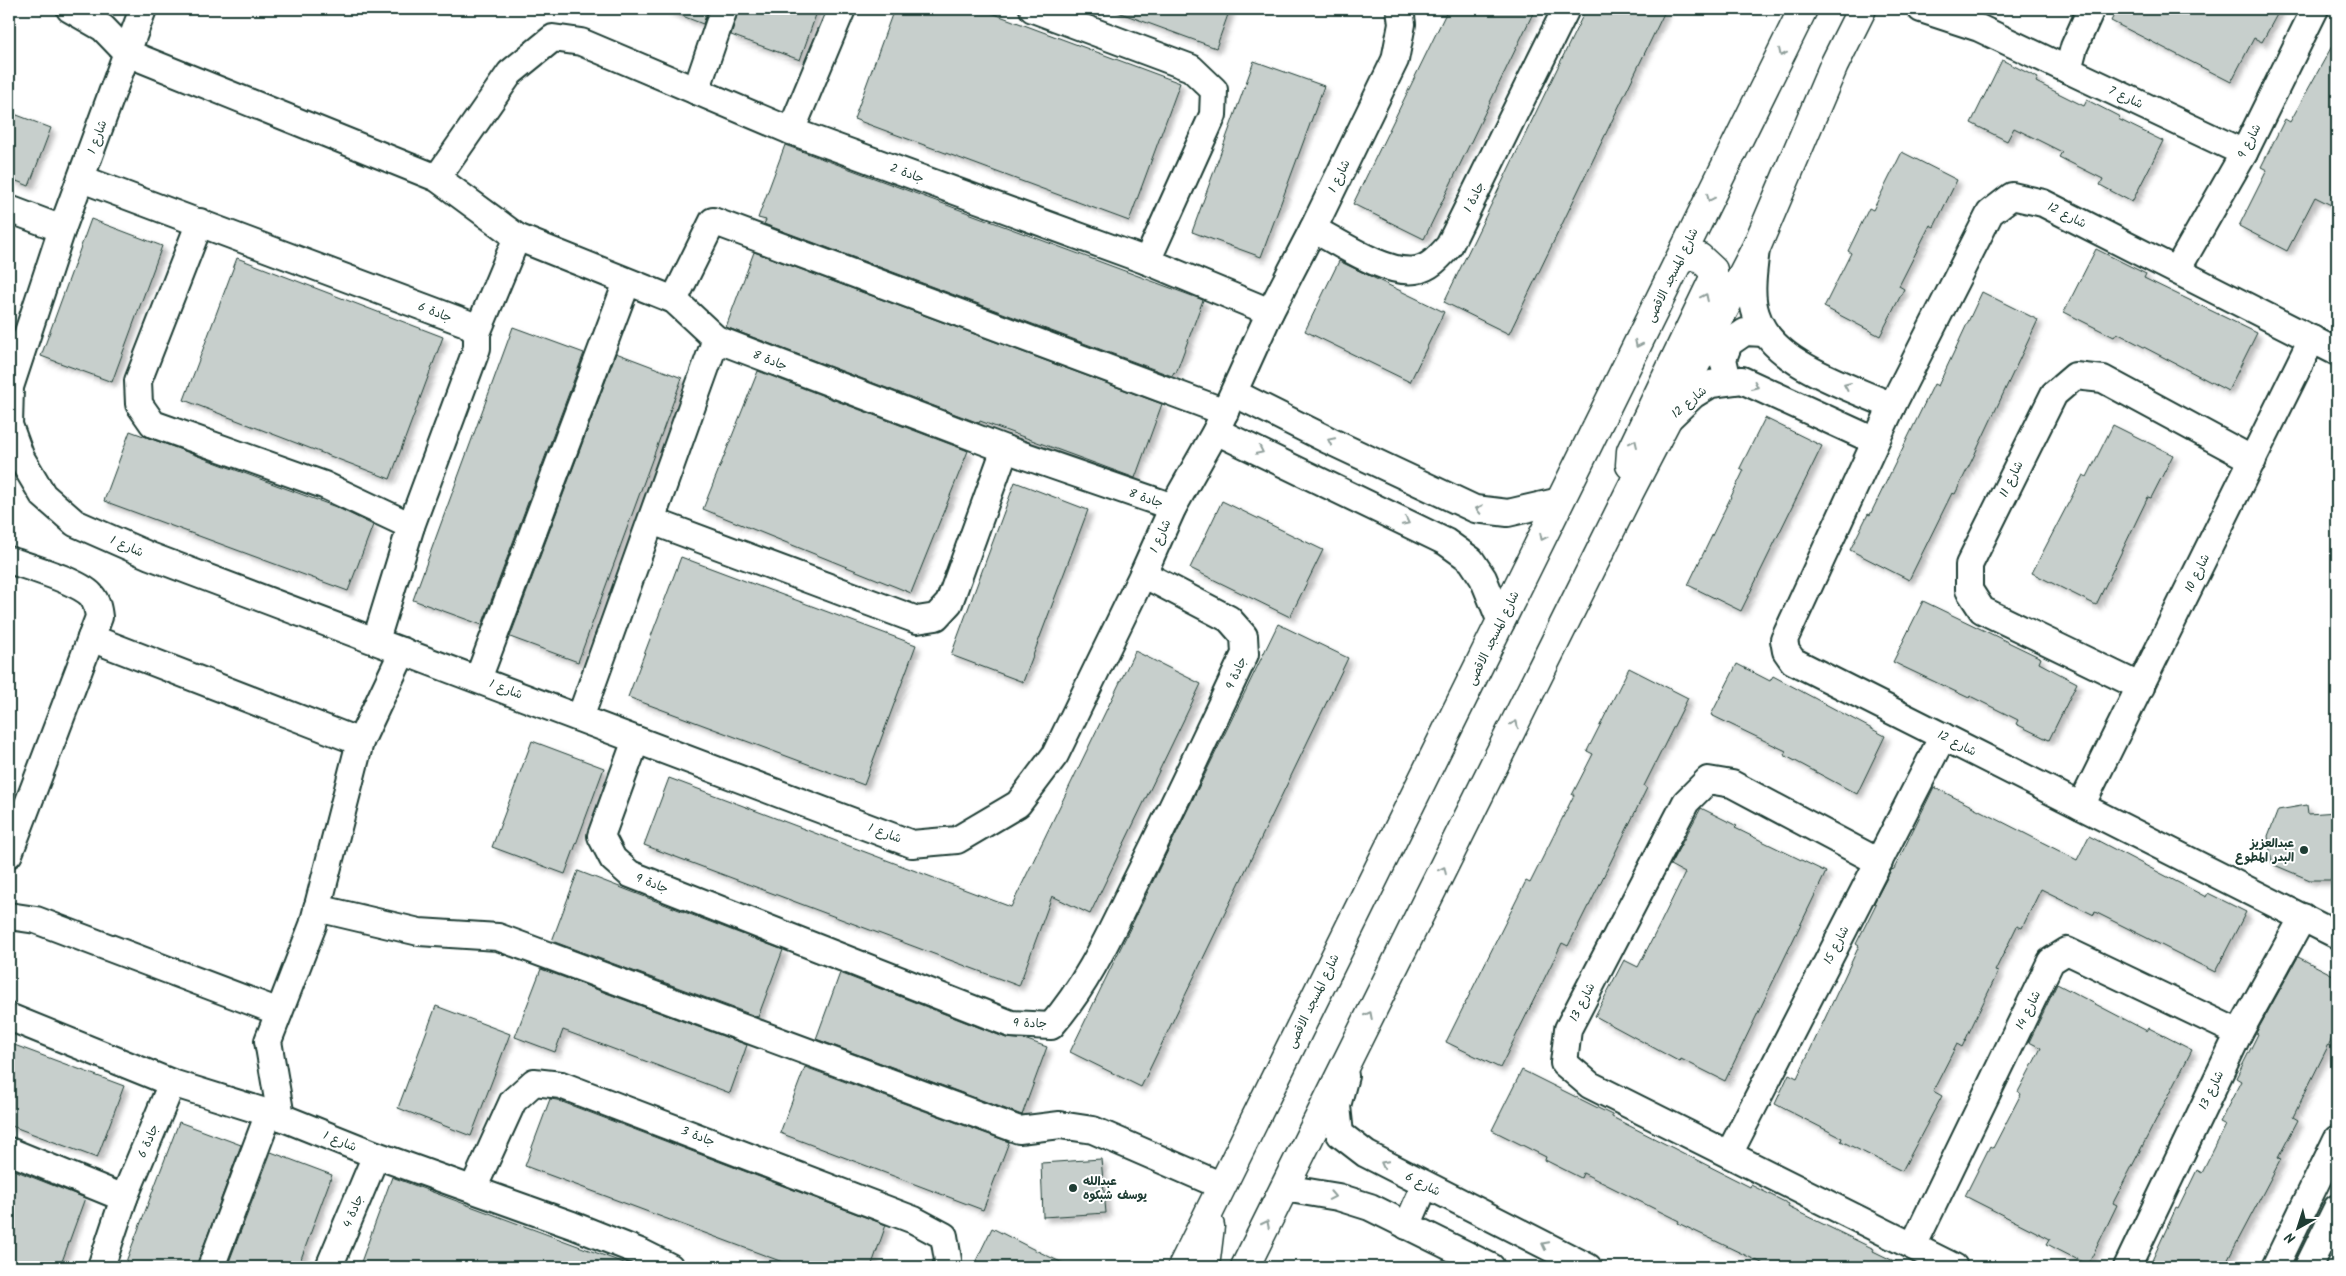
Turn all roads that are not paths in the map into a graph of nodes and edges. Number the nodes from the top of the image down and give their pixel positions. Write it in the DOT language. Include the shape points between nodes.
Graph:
graph roads {
  1 [pos="70,9"];
  2 [pos="143,9"];
  3 [pos="724,9"];
  4 [pos="842,9"];
  5 [pos="1033,9"];
  6 [pos="1400,9"];
  7 [pos="1566,9"];
  8 [pos="1803,9"];
  9 [pos="1862,9"];
  10 [pos="1882,9"];
  11 [pos="1921,9"];
  12 [pos="2091,9"];
  13 [pos="2315,9"];
  14 [pos="127,53"];
  15 [pos="1834,65"];
  16 [pos="2068,70"];
  17 [pos="696,91"];
  18 [pos="792,131"];
  19 [pos="2244,152"];
  20 [pos="437,178"];
  21 [pos="82,179"];
  22 [pos="9,209"];
  23 [pos="200,222"];
  24 [pos="62,229"];
  25 [pos="1314,229"];
  26 [pos="517,237"];
  27 [pos="1756,248"];
  28 [pos="1146,260"];
  29 [pos="1679,261"];
  30 [pos="2177,270"];
  31 [pos="627,282"];
  32 [pos="674,300"];
  33 [pos="1270,312"];
  34 [pos="477,333"];
  35 [pos="1764,333"];
  36 [pos="716,339"];
  37 [pos="2312,339"];
  38 [pos="2337,352"];
  39 [pos="1728,381"];
  40 [pos="1892,406"];
  41 [pos="1225,412"];
  42 [pos="1668,419"];
  43 [pos="1875,441"];
  44 [pos="1005,449"];
  45 [pos="2252,460"];
  46 [pos="1630,491"];
  47 [pos="1560,501"];
  48 [pos="1173,507"];
  49 [pos="652,521"];
  50 [pos="411,526"];
  51 [pos="9,560"];
  52 [pos="1143,574"];
  53 [pos="1501,622"];
  54 [pos="91,638"];
  55 [pos="376,640"];
  56 [pos="403,651"];
  57 [pos="478,678"];
  58 [pos="2141,687"];
  59 [pos="580,718"];
  60 [pos="1943,736"];
  61 [pos="636,740"];
  62 [pos="360,742"];
  63 [pos="2081,806"];
  64 [pos="9,854"];
  65 [pos="1878,862"];
  66 [pos="317,908"];
  67 [pos="9,916"];
  68 [pos="2303,917"];
  69 [pos="2337,934"];
  70 [pos="279,1012"];
  71 [pos="9,1017"];
  72 [pos="2239,1033"];
  73 [pos="1352,1048"];
  74 [pos="172,1083"];
  75 [pos="275,1115"];
  76 [pos="2337,1139"];
  77 [pos="9,1151"];
  78 [pos="1729,1154"];
  79 [pos="376,1155"];
  80 [pos="1425,1185"];
  81 [pos="1284,1188"];
  82 [pos="474,1189"];
  83 [pos="2313,1189"];
  84 [pos="1217,1197"];
  85 [pos="124,1198"];
  86 [pos="2337,1201"];
  87 [pos="2337,1208"];
  88 [pos="1407,1226"];
  89 [pos="1913,1246"];
  90 [pos="101,1267"];
  91 [pos="211,1267"];
  92 [pos="329,1267"];
  93 [pos="670,1267"];
  94 [pos="946,1267"];
  95 [pos="1182,1267"];
  96 [pos="1205,1267"];
  97 [pos="1245,1267"];
  98 [pos="1491,1267"];
  99 [pos="1588,1267"];
  100 [pos="1954,1267"];
  101 [pos="2127,1267"];
  102 [pos="2275,1267"];
  103 [pos="2308,1267"];
  1 -- 14 [label="street" via="103,28"];
  2 -- 14 [label="street, شارع 1"];
  3 -- 17 [label="street"];
  4 -- 18 [label="street"];
  5 -- 28 [label="street" via="1191,68 1214,90 1213,115"];
  6 -- 25 [label="street, شارع 1" via="1402,24 1395,60"];
  7 -- 25 [label="street, جادة 1" via="1449,246 1436,261 1416,270 1391,268"];
  8 -- 29 [label="main road, شارع المسجد الاقصى, one-way"];
  9 -- 15 [label="main road"];
  10 -- 15 [label="main road" via="1870,27"];
  11 -- 16 [label="street, شارع 7" via="1979,28"];
  12 -- 16 [label="street" via="2074,47"];
  13 -- 19 [label="street, شارع 9"];
  14 -- 20 [label="street"];
  14 -- 21 [label="street, شارع 1"];
  15 -- 27 [label="main road"];
  16 -- 19 [label="street, شارع 7"];
  17 -- 18 [label="street, جادة 2"];
  17 -- 20 [label="street, جادة 2" via="581,42 553,38 510,73"];
  18 -- 28 [label="street, جادة 2"];
  19 -- 30 [label="street, شارع 9"];
  20 -- 26 [label="street"];
  21 -- 23 [label="street, جادة 6"];
  21 -- 24 [label="street, شارع 1"];
  22 -- 24 [label="street"];
  23 -- 34 [label="street, جادة 6" via="466,324"];
  23 -- 50 [label="street" via="138,381 139,404 153,424 324,485"];
  24 -- 55 [label="street, شارع 1" via="10,387 9,425 21,458 43,495 83,527 150,556"];
  25 -- 33 [label="street, شارع 1"];
  26 -- 31 [label="street"];
  26 -- 34 [label="street"];
  27 -- 35 [label="street" via="1753,279 1755,312"];
  27 -- 42 [label="main road"];
  28 -- 33 [label="street, جادة 2"];
  46 -- 29 [label="main road, one-way" via="1631,450 1713,280 1712,270 1699,257 1689,256"];
  29 -- 47 [label="main road, شارع المسجد الاقصى, one-way"];
  30 -- 37 [label="street, شارع 12"];
  30 -- 40 [label="street, شارع 12" via="2043,203 2012,196 1990,213"];
  31 -- 32 [label="street"];
  31 -- 57 [label="street"];
  32 -- 36 [label="street"];
  32 -- 41 [label="street" via="713,221"];
  33 -- 41 [label="street, شارع 1"];
  34 -- 50 [label="street" via="477,348"];
  35 -- 39 [label="street" via="1745,332 1729,343 1723,359"];
  40 -- 35 [label="street, one-way" via="1808,368 1774,346"];
  36 -- 44 [label="street, جادة 8"];
  36 -- 49 [label="street"];
  37 -- 38 [label="street, شارع 12"];
  37 -- 45 [label="street, شارع 10"];
  39 -- 42 [label="street, شارع 12" via="1712,384 1694,395"];
  39 -- 43 [label="street, شارع 12, one-way" via="1742,380"];
  40 -- 43 [label="street, شارع 12"];
  47 -- 41 [label="street, one-way" via="1508,514 1476,509 1330,441"];
  41 -- 48 [label="street, شارع 1"];
  41 -- 53 [label="street, one-way" via="1446,542 1471,560 1483,578"];
  42 -- 46 [label="main road"];
  43 -- 60 [label="street, شارع 12" via="1784,640 1786,651 1793,661"];
  44 -- 48 [label="street, جادة 8"];
  44 -- 49 [label="street" via="948,603 936,616 917,620"];
  45 -- 58 [label="street, شارع 10"];
  45 -- 58 [label="street, شارع 11" via="2103,379 2075,376 2054,394 1969,565 1969,590 1982,610"];
  73 -- 46 [label="main road, one-way"];
  47 -- 53 [label="main road, شارع المسجد الاقصى, one-way"];
  48 -- 52 [label="street, شارع 1"];
  49 -- 59 [label="street"];
  50 -- 55 [label="street"];
  51 -- 54 [label="street" via="81,587 92,596 99,617"];
  52 -- 61 [label="street, شارع 1" via="1055,755 1018,804 957,840 912,844"];
  52 -- 61 [label="street, جادة 9" via="1229,619 1244,636 1245,654 1088,976 1051,1026 1011,1024 630,874 612,859 601,836"];
  53 -- 84 [label="main road, شارع المسجد الاقصى"];
  54 -- 62 [label="street"];
  54 -- 64 [label="street"];
  55 -- 56 [label="street, شارع 1"];
  56 -- 57 [label="street, شارع 1"];
  56 -- 62 [label="street"];
  57 -- 59 [label="street, شارع 1"];
  58 -- 63 [label="street, شارع 10"];
  59 -- 61 [label="street, شارع 1"];
  60 -- 63 [label="street, شارع 12"];
  60 -- 65 [label="street, شارع 15"];
  62 -- 66 [label="street"];
  63 -- 68 [label="street, شارع 12"];
  65 -- 78 [label="street, شارع 15"];
  65 -- 78 [label="street, شارع 13" via="1732,784 1708,780 1686,802 1568,1029 1564,1063 1590,1085"];
  66 -- 70 [label="street"];
  66 -- 84 [label="street" via="419,932 498,937 1020,1130 1060,1125 1093,1130"];
  67 -- 70 [label="street" via="36,920"];
  68 -- 69 [label="street, شارع 12"];
  68 -- 72 [label="street, شارع 13"];
  70 -- 75 [label="street" via="268,1041"];
  71 -- 74 [label="street, شارع 1"];
  72 -- 89 [label="street, شارع 14" via="2067,951 2051,961"];
  72 -- 101 [label="street, شارع 13"];
  80 -- 73 [label="street, شارع 6, one-way" via="1366,1154 1340,1134 1337,1106"];
  73 -- 81 [label="main road"];
  74 -- 75 [label="street, شارع 1"];
  74 -- 85 [label="street, جادة 6"];
  75 -- 79 [label="street, شارع 1"];
  75 -- 91 [label="street"];
  76 -- 83 [label="street"];
  77 -- 85 [label="street"];
  78 -- 89 [label="street, شارع 13"];
  79 -- 82 [label="street, شارع 1"];
  79 -- 92 [label="street, جادة 4"];
  80 -- 88 [label="street"];
  99 -- 80 [label="street, شارع 6, one-way"];
  81 -- 88 [label="street, one-way" via="1338,1197"];
  97 -- 81 [label="main road, one-way"];
  82 -- 93 [label="street, شارع 1" via="640,1252"];
  82 -- 94 [label="street, جادة 3" via="513,1101 534,1082 561,1084 914,1220 944,1236"];
  83 -- 86 [label="street"];
  83 -- 102 [label="street"];
  84 -- 95 [label="main road, شارع المسجد الاقصى"];
  84 -- 96 [label="main road"];
  85 -- 90 [label="street, جادة 6"];
  87 -- 103 [label="street"];
  88 -- 98 [label="street"];
  89 -- 100 [label="street, شارع 13"];
}
